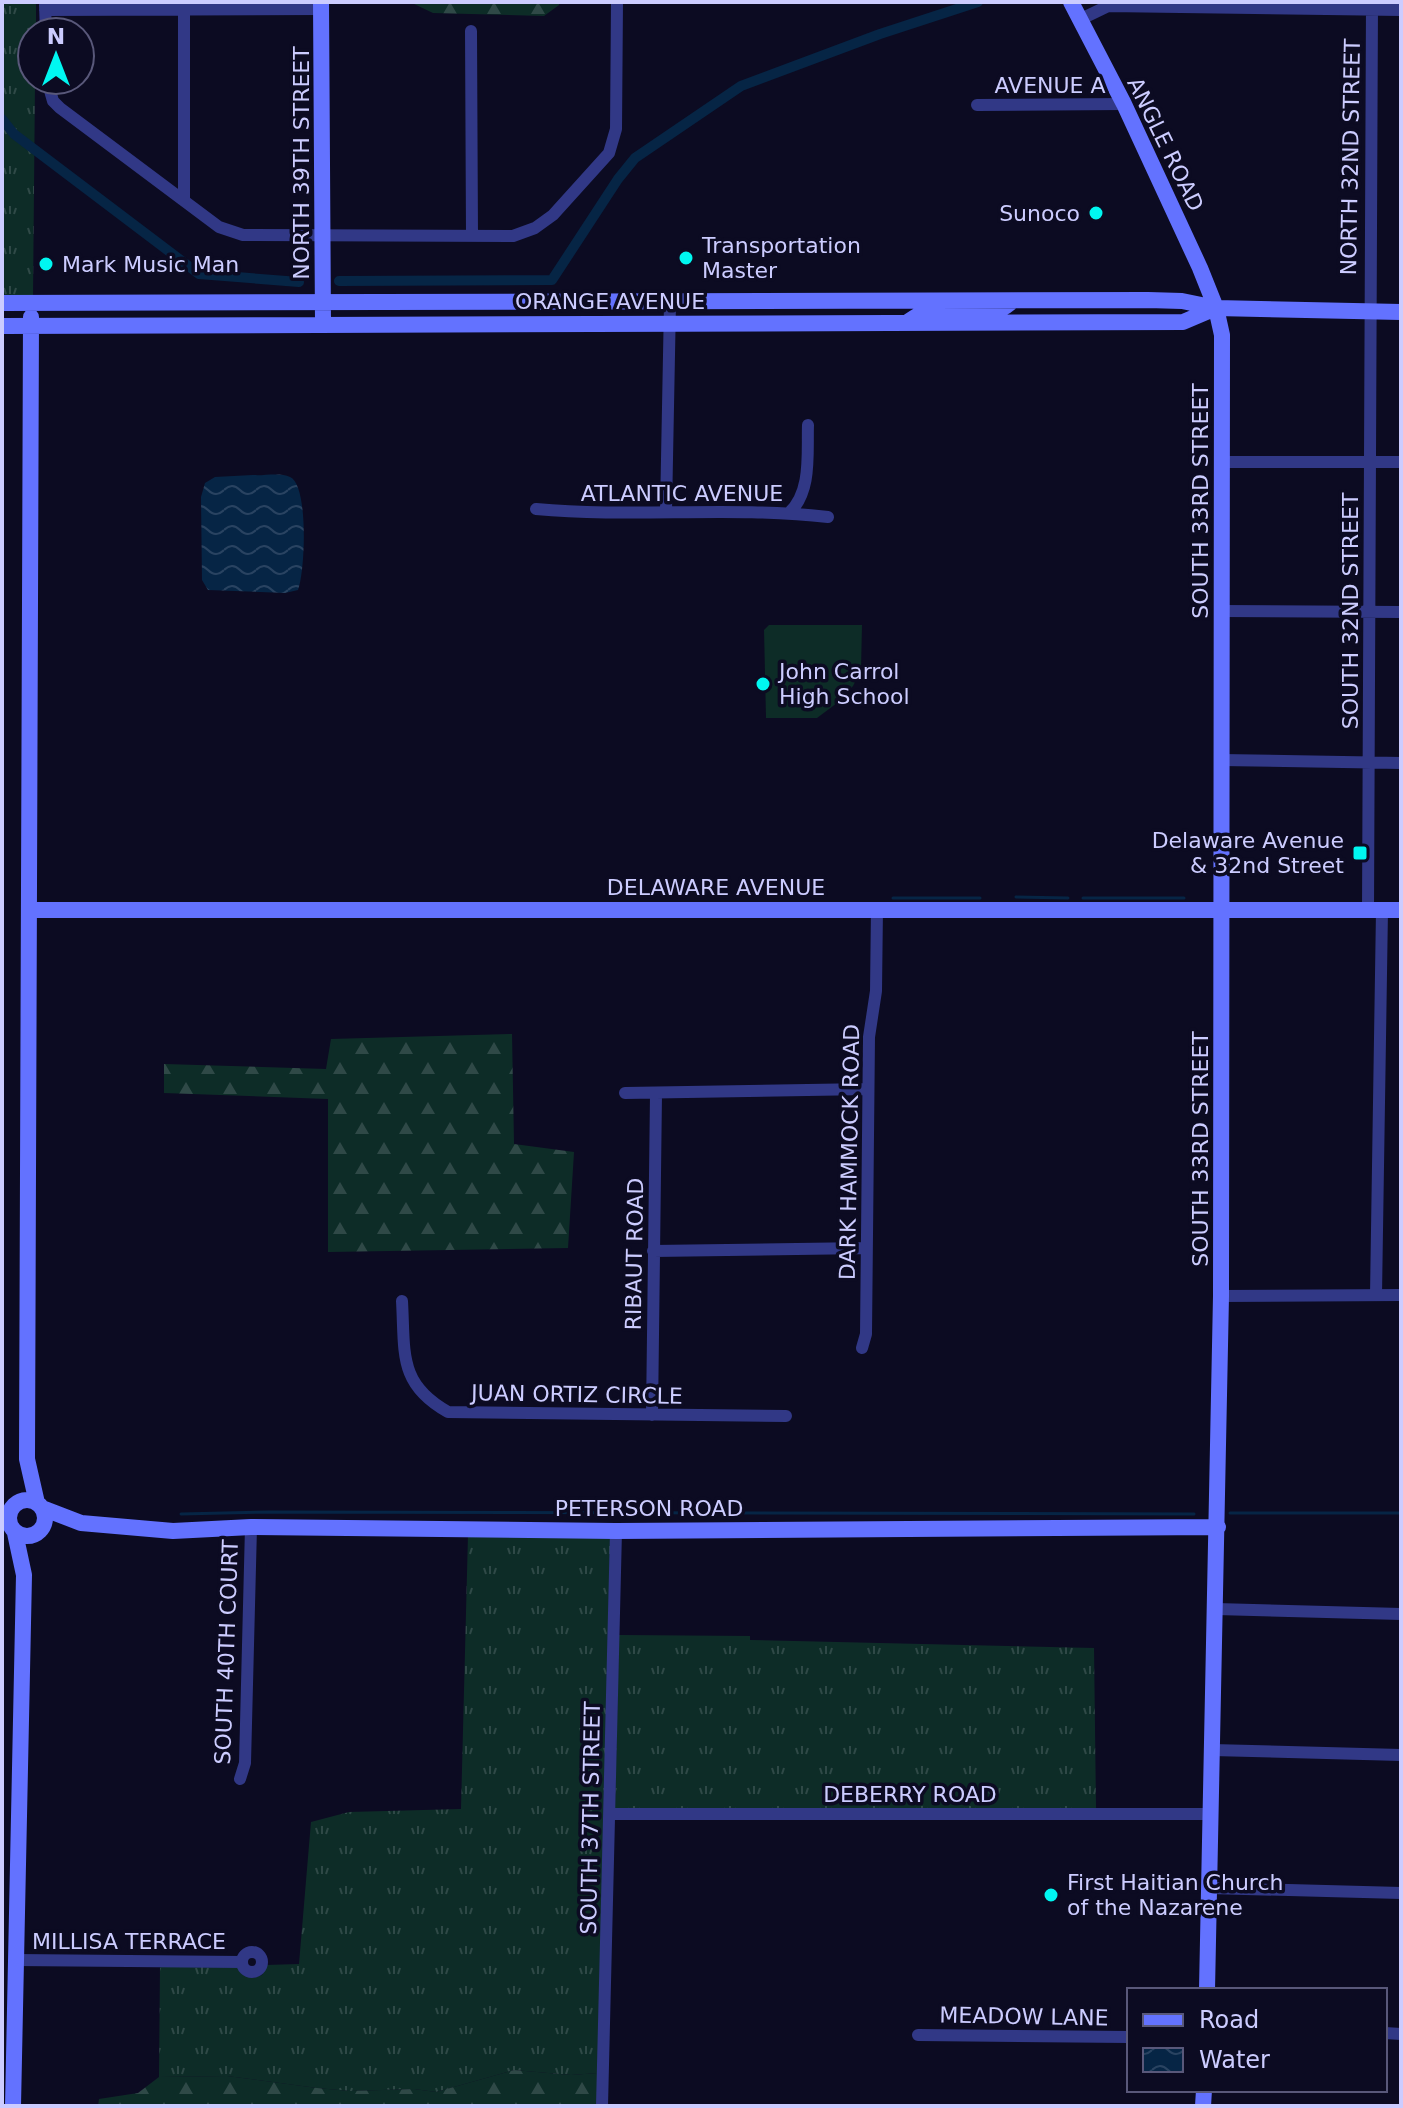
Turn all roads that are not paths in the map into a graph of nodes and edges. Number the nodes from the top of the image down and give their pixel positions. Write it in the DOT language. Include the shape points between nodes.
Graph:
graph roads {
  1 [pos="617,2"];
  2 [pos="1071,2"];
  3 [pos="45,6"];
  4 [pos="184,6"];
  5 [pos="321,6"];
  6 [pos="1372,6"];
  7 [pos="1401,10"];
  8 [pos="1079,20"];
  9 [pos="471,31"];
  10 [pos="52,96"];
  11 [pos="1124,104"];
  12 [pos="977,105"];
  13 [pos="184,199"];
  14 [pos="472,236"];
  15 [pos="324,237"];
  16 [pos="1014,300"];
  17 [pos="323,301"];
  18 [pos="2,303"];
  19 [pos="31,303"];
  20 [pos="670,303"];
  21 [pos="1216,308"];
  22 [pos="1369,312"];
  23 [pos="1401,312"];
  24 [pos="670,323"];
  25 [pos="323,324"];
  26 [pos="905,324"];
  27 [pos="2,326"];
  28 [pos="31,326"];
  29 [pos="808,425"];
  30 [pos="1222,462"];
  31 [pos="1370,462"];
  32 [pos="1401,462"];
  33 [pos="536,509"];
  34 [pos="666,511"];
  35 [pos="789,513"];
  36 [pos="828,517"];
  37 [pos="1221,611"];
  38 [pos="1370,612"];
  39 [pos="1401,612"];
  40 [pos="1221,760"];
  41 [pos="1369,763"];
  42 [pos="1401,763"];
  43 [pos="877,908"];
  44 [pos="30,910"];
  45 [pos="1375,910"];
  46 [pos="1401,910"];
  47 [pos="1223,911"];
  48 [pos="868,1089"];
  49 [pos="625,1093"];
  50 [pos="656,1094"];
  51 [pos="866,1248"];
  52 [pos="653,1251"];
  53 [pos="1376,1295"];
  54 [pos="1401,1295"];
  55 [pos="1221,1296"];
  56 [pos="402,1301"];
  57 [pos="862,1348"];
  58 [pos="652,1415"];
  59 [pos="786,1416"];
  60 [pos="27,1459"];
  61 [pos="40,1506"];
  62 [pos="9,1519"];
  63 [pos="81,1523"];
  64 [pos="251,1527"];
  65 [pos="1218,1527"];
  66 [pos="616,1531"];
  67 [pos="39,1532"];
  68 [pos="24,1575"];
  69 [pos="1216,1609"];
  70 [pos="1401,1614"];
  71 [pos="1212,1750"];
  72 [pos="1401,1755"];
  73 [pos="240,1779"];
  74 [pos="610,1814"];
  75 [pos="1211,1814"];
  76 [pos="1209,1888"];
  77 [pos="1401,1893"];
  78 [pos="15,1960"];
  79 [pos="242,1962"];
  80 [pos="1207,1988"];
  81 [pos="918,2035"];
  82 [pos="1127,2037"];
  83 [pos="13,2106"];
  84 [pos="602,2106"];
  1 -- 14 [label="street" via="616,129 609,153 535,228 513,236"];
  2 -- 8 [label="street, ANGLE ROAD"];
  3 -- 4 [label="street"];
  4 -- 5 [label="street"];
  4 -- 13 [label="street"];
  5 -- 15 [label="street, NORTH 39TH STREET"];
  6 -- 7 [label="street"];
  6 -- 8 [label="street" via="1108,6"];
  6 -- 22 [label="street, NORTH 32ND STREET"];
  8 -- 11 [label="street, ANGLE ROAD"];
  9 -- 14 [label="street"];
  10 -- 13 [label="street" via="60,108"];
  11 -- 12 [label="street, AVENUE A"];
  11 -- 21 [label="street, ANGLE ROAD"];
  13 -- 15 [label="street" via="219,227 243,235"];
  14 -- 15 [label="street"];
  15 -- 17 [label="street, NORTH 39TH STREET"];
  16 -- 20 [label="street, ORANGE AVENUE"];
  16 -- 21 [label="street, ORANGE AVENUE" via="1182,301"];
  16 -- 26 [label="street" via="999,310 927,312"];
  17 -- 19 [label="street, ORANGE AVENUE"];
  17 -- 20 [label="street, ORANGE AVENUE"];
  17 -- 25 [label="street, NORTH 39TH STREET"];
  18 -- 19 [label="street, ORANGE AVENUE"];
  19 -- 28 [label="street"];
  20 -- 24 [label="street"];
  21 -- 22 [label="street, ORANGE AVENUE"];
  21 -- 26 [label="street, ORANGE AVENUE" via="1183,322"];
  21 -- 30 [label="street, SOUTH 33RD STREET" via="1222,335"];
  22 -- 23 [label="street, ORANGE AVENUE"];
  22 -- 31 [label="street, SOUTH 32ND STREET"];
  24 -- 25 [label="street, ORANGE AVENUE"];
  24 -- 26 [label="street, ORANGE AVENUE"];
  24 -- 34 [label="street"];
  25 -- 28 [label="street, ORANGE AVENUE"];
  27 -- 28 [label="street, ORANGE AVENUE"];
  28 -- 44 [label="street"];
  29 -- 35 [label="street" via="805,482"];
  30 -- 31 [label="street"];
  30 -- 37 [label="street, SOUTH 33RD STREET"];
  31 -- 32 [label="street"];
  31 -- 38 [label="street, SOUTH 32ND STREET"];
  33 -- 34 [label="street, ATLANTIC AVENUE"];
  34 -- 35 [label="street, ATLANTIC AVENUE"];
  35 -- 36 [label="street, ATLANTIC AVENUE"];
  37 -- 38 [label="street"];
  37 -- 40 [label="street, SOUTH 33RD STREET"];
  38 -- 39 [label="street"];
  38 -- 41 [label="street, SOUTH 32ND STREET"];
  40 -- 41 [label="street"];
  40 -- 47 [label="street, SOUTH 33RD STREET"];
  41 -- 42 [label="street"];
  41 -- 45 [label="street, SOUTH 32ND STREET"];
  43 -- 44 [label="street, DELAWARE AVENUE"];
  43 -- 47 [label="street, DELAWARE AVENUE"];
  43 -- 48 [label="street, DARK HAMMOCK ROAD"];
  44 -- 60 [label="street"];
  45 -- 46 [label="street, DELAWARE AVENUE"];
  45 -- 47 [label="street, DELAWARE AVENUE"];
  45 -- 53 [label="street, SOUTH 32ND STREET"];
  47 -- 55 [label="street, SOUTH 33RD STREET"];
  48 -- 50 [label="street"];
  48 -- 51 [label="street, DARK HAMMOCK ROAD"];
  49 -- 50 [label="street"];
  50 -- 52 [label="street, RIBAUT ROAD"];
  51 -- 52 [label="street"];
  51 -- 57 [label="street, DARK HAMMOCK ROAD"];
  52 -- 58 [label="street, RIBAUT ROAD"];
  53 -- 54 [label="street"];
  53 -- 55 [label="street"];
  55 -- 65 [label="street, SOUTH 33RD STREET"];
  56 -- 58 [label="street, JUAN ORTIZ CIRCLE" via="412,1383 448,1412"];
  58 -- 59 [label="street, JUAN ORTIZ CIRCLE"];
  60 -- 61 [label="street"];
  60 -- 62 [label="street"];
  61 -- 62 [label="street" via="28,1500"];
  61 -- 63 [label="street, PETERSON ROAD"];
  61 -- 67 [label="street" via="45,1519"];
  62 -- 67 [label="street" via="26,1537"];
  62 -- 68 [label="street"];
  63 -- 64 [label="street, PETERSON ROAD" via="173,1531"];
  63 -- 67 [label="street, PETERSON ROAD"];
  64 -- 66 [label="street, PETERSON ROAD"];
  64 -- 73 [label="street, SOUTH 40TH COURT" via="245,1763"];
  65 -- 66 [label="street, PETERSON ROAD"];
  65 -- 69 [label="street, SOUTH 33RD STREET"];
  66 -- 74 [label="street, SOUTH 37TH STREET"];
  67 -- 68 [label="street"];
  68 -- 78 [label="street"];
  69 -- 70 [label="street"];
  69 -- 71 [label="street, SOUTH 33RD STREET"];
  71 -- 72 [label="street"];
  71 -- 75 [label="street, SOUTH 33RD STREET"];
  74 -- 75 [label="street, DEBERRY ROAD"];
  74 -- 84 [label="street, SOUTH 37TH STREET"];
  75 -- 76 [label="street, SOUTH 33RD STREET"];
  76 -- 77 [label="street"];
  76 -- 80 [label="street, SOUTH 33RD STREET"];
  78 -- 79 [label="street, MILLISA TERRACE"];
  78 -- 83 [label="street"];
  81 -- 82 [label="street, MEADOW LANE"];
}
